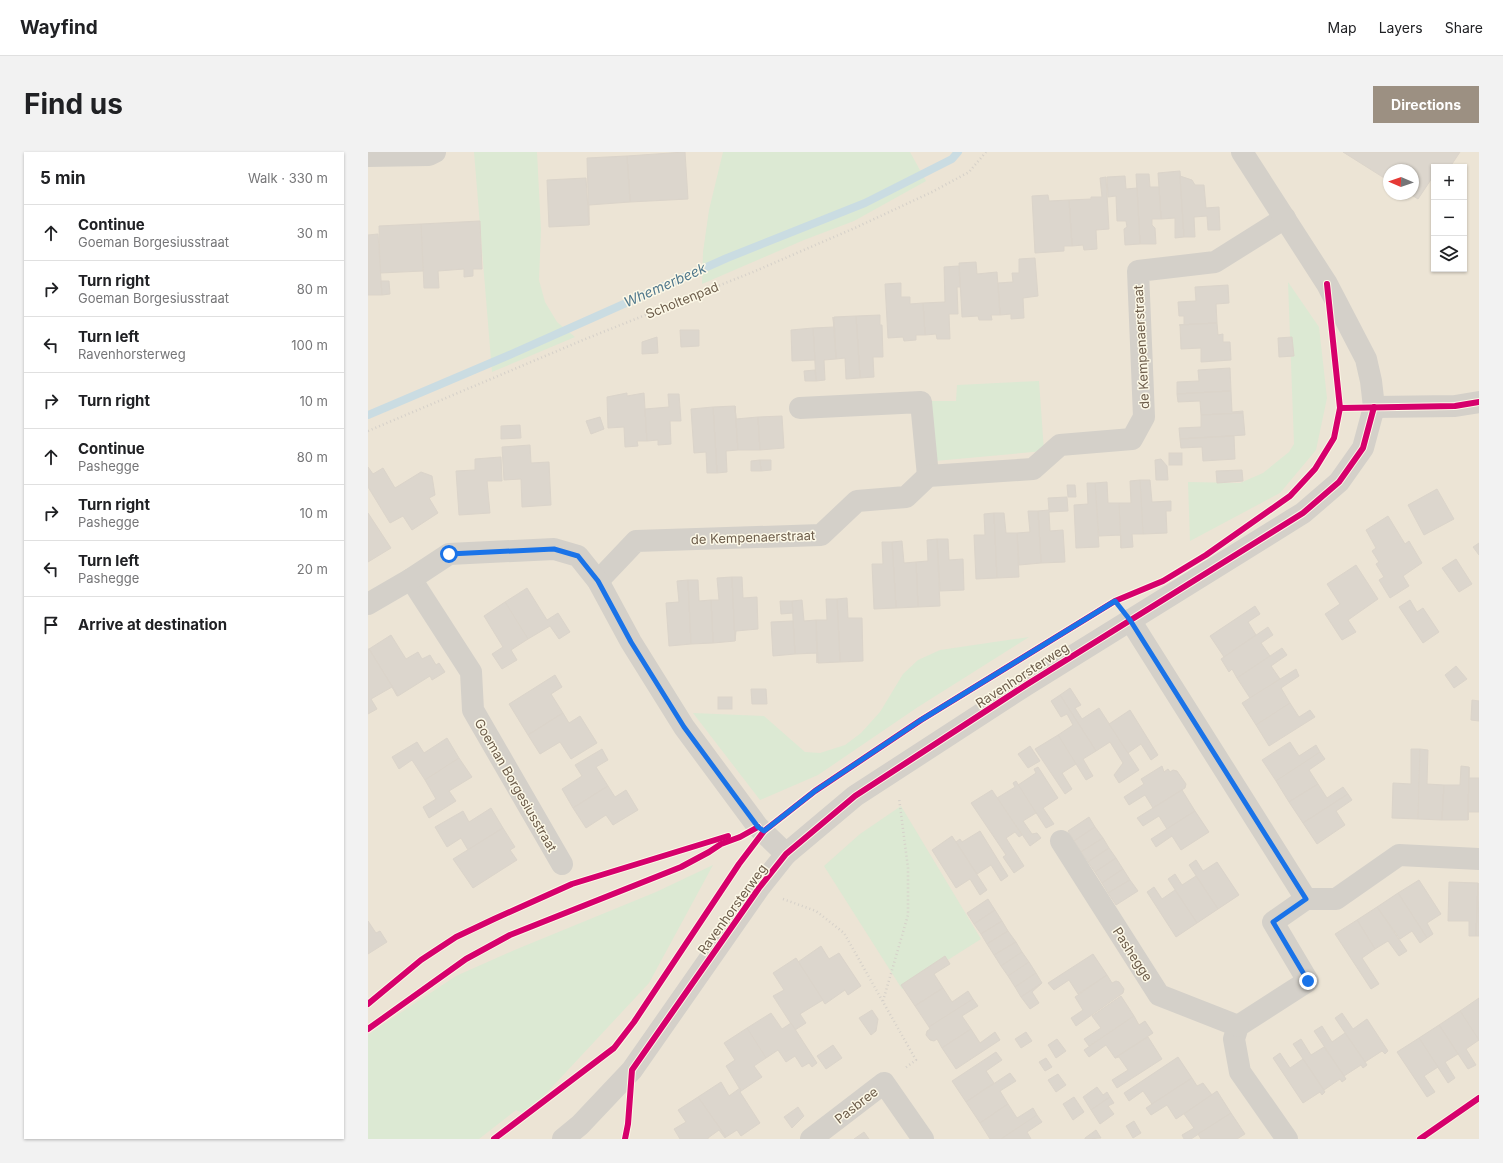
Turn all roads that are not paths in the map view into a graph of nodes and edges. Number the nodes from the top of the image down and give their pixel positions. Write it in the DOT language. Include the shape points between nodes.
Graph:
graph roads {
  1 [pos="434,152"];
  2 [pos="1242,152"];
  3 [pos="368,156"];
  4 [pos="1285,218"];
  5 [pos="1479,402"];
  6 [pos="1374,407"];
  7 [pos="800,408"];
  8 [pos="928,476"];
  9 [pos="412,579"];
  10 [pos="598,581"];
  11 [pos="368,604"];
  12 [pos="1130,620"];
  13 [pos="1061,841"];
  14 [pos="786,854"];
  15 [pos="1479,858"];
  16 [pos="562,864"];
  17 [pos="1306,899"];
  18 [pos="1238,1026"];
  19 [pos="586,1132"];
  20 [pos="563,1139"];
  21 [pos="811,1139"];
  22 [pos="923,1139"];
  23 [pos="1287,1139"];
  1 -- 3 [label="street" via="430,155"];
  2 -- 4 [label="street"];
  4 -- 6 [label="street" via="1327,284 1366,359"];
  4 -- 8 [label="street, de Kempenaerstraat" via="1215,262 1138,271 1144,417 1132,439 1060,445 1033,469"];
  5 -- 6 [label="street" via="1455,406"];
  6 -- 12 [label="street, Ravenhorsterweg" via="1363,448 1339,482 1303,513"];
  7 -- 8 [label="street" via="921,402"];
  8 -- 10 [label="street, de Kempenaerstraat" via="906,497 857,501 821,535 636,540"];
  9 -- 10 [label="street" via="449,554 554,549 578,556"];
  9 -- 11 [label="street"];
  9 -- 16 [label="street, Goeman Borgesiusstraat" via="471,672 473,710"];
  10 -- 14 [label="street" via="631,642 684,727 758,827"];
  12 -- 14 [label="street, Ravenhorsterweg" via="855,796"];
  12 -- 17 [label="street"];
  13 -- 18 [label="street, Pashegge" via="1159,995"];
  14 -- 19 [label="street, Ravenhorsterweg" via="759,888"];
  15 -- 17 [label="street" via="1399,855 1336,899"];
  17 -- 18 [label="street" via="1273,922 1308,981"];
  18 -- 23 [label="street" via="1234,1040 1240,1072"];
  19 -- 20 [label="street, Ravenhorsterweg"];
  21 -- 22 [label="street, Pasbree" via="884,1083"];
}
